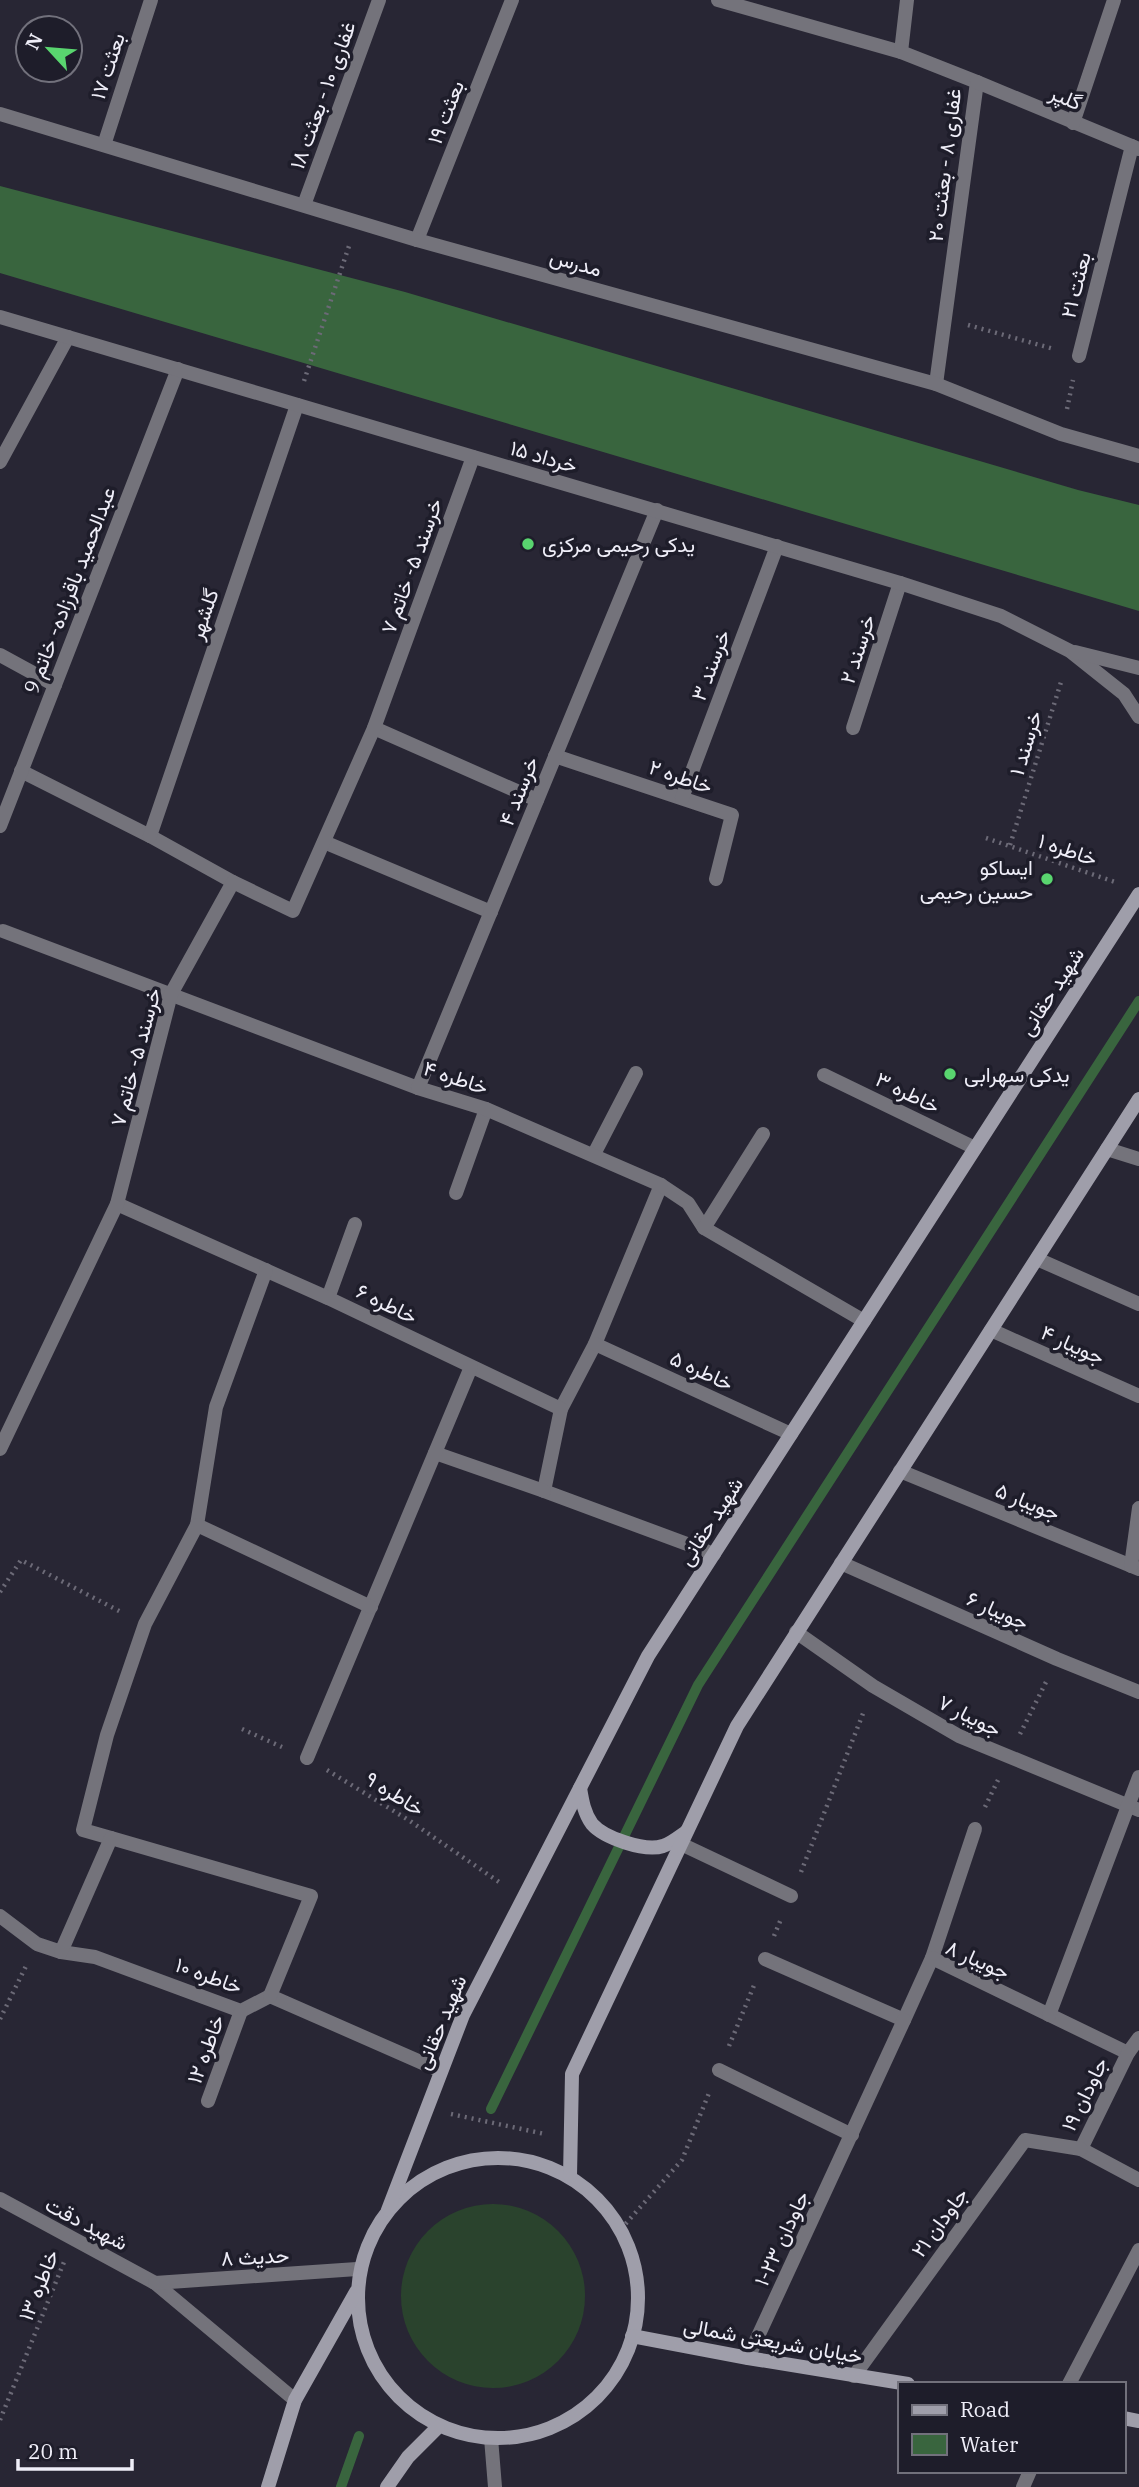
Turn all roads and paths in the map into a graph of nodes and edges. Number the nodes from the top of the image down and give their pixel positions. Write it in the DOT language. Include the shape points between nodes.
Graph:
graph roads {
  1 [pos="151,0"];
  2 [pos="379,0"];
  3 [pos="512,0"];
  4 [pos="718,0"];
  5 [pos="907,0"];
  6 [pos="1114,0"];
  7 [pos="901,52"];
  8 [pos="977,82"];
  9 [pos="0,114"];
  10 [pos="1073,123"];
  11 [pos="104,145"];
  12 [pos="1136,148"];
  13 [pos="304,205"];
  14 [pos="357,221"];
  15 [pos="417,240"];
  16 [pos="0,317"];
  17 [pos="946,318"];
  18 [pos="68,337"];
  19 [pos="1079,356"];
  20 [pos="178,369"];
  21 [pos="936,384"];
  22 [pos="296,405"];
  23 [pos="1061,434"];
  24 [pos="1139,456"];
  25 [pos="473,457"];
  26 [pos="0,463"];
  27 [pos="657,510"];
  28 [pos="777,546"];
  29 [pos="900,583"];
  30 [pos="1070,651"];
  31 [pos="0,655"];
  32 [pos="1139,668"];
  33 [pos="55,685"];
  34 [pos="1139,717"];
  35 [pos="374,728"];
  36 [pos="853,728"];
  37 [pos="555,756"];
  38 [pos="21,771"];
  39 [pos="682,798"];
  40 [pos="537,800"];
  41 [pos="0,826"];
  42 [pos="150,836"];
  43 [pos="986,838"];
  44 [pos="324,842"];
  45 [pos="1010,845"];
  46 [pos="716,879"];
  47 [pos="233,882"];
  48 [pos="1133,890"];
  49 [pos="491,912"];
  50 [pos="1,933"];
  51 [pos="172,994"];
  52 [pos="636,1073"];
  53 [pos="824,1075"];
  54 [pos="418,1088"];
  55 [pos="1139,1099"];
  56 [pos="486,1109"];
  57 [pos="763,1134"];
  58 [pos="975,1148"];
  59 [pos="1107,1149"];
  60 [pos="594,1154"];
  61 [pos="1139,1160"];
  62 [pos="661,1185"];
  63 [pos="456,1193"];
  64 [pos="117,1204"];
  65 [pos="355,1224"];
  66 [pos="704,1227"];
  67 [pos="1037,1259"];
  68 [pos="266,1270"];
  69 [pos="328,1298"];
  70 [pos="1139,1304"];
  71 [pos="864,1321"];
  72 [pos="990,1330"];
  73 [pos="595,1344"];
  74 [pos="471,1367"];
  75 [pos="1139,1396"];
  76 [pos="561,1409"];
  77 [pos="6,1422"];
  78 [pos="791,1434"];
  79 [pos="0,1449"];
  80 [pos="435,1453"];
  81 [pos="900,1471"];
  82 [pos="544,1491"];
  83 [pos="1139,1508"];
  84 [pos="197,1525"];
  85 [pos="714,1554"];
  86 [pos="841,1563"];
  87 [pos="1135,1568"];
  88 [pos="0,1592"];
  89 [pos="371,1607"];
  90 [pos="145,1624"];
  91 [pos="796,1632"];
  92 [pos="1139,1692"];
  93 [pos="242,1728"];
  94 [pos="307,1758"];
  95 [pos="1139,1777"];
  96 [pos="580,1788"];
  97 [pos="1133,1808"];
  98 [pos="975,1829"];
  99 [pos="111,1838"];
  100 [pos="684,1838"];
  101 [pos="791,1896"];
  102 [pos="523,1899"];
  103 [pos="0,1916"];
  104 [pos="37,1944"];
  105 [pos="61,1952"];
  106 [pos="932,1958"];
  107 [pos="765,1959"];
  108 [pos="270,1996"];
  109 [pos="241,2011"];
  110 [pos="1049,2015"];
  111 [pos="0,2019"];
  112 [pos="904,2020"];
  113 [pos="1139,2038"];
  114 [pos="1128,2053"];
  115 [pos="719,2070"];
  116 [pos="441,2071"];
  117 [pos="208,2101"];
  118 [pos="426,2109"];
  119 [pos="852,2135"];
  120 [pos="571,2139"];
  121 [pos="1081,2149"];
  122 [pos="570,2176"];
  123 [pos="1139,2180"];
  124 [pos="0,2199"];
  125 [pos="388,2210"];
  126 [pos="73,2239"];
  127 [pos="1139,2250"];
  128 [pos="357,2269"];
  129 [pos="155,2283"];
  130 [pos="356,2292"];
  131 [pos="632,2336"];
  132 [pos="748,2358"];
  133 [pos="854,2376"];
  134 [pos="1070,2382"];
  135 [pos="898,2383"];
  136 [pos="295,2400"];
  137 [pos="0,2420"];
  138 [pos="438,2427"];
  139 [pos="491,2438"];
  140 [pos="268,2487"];
  141 [pos="387,2487"];
  142 [pos="495,2487"];
  1 -- 11 [label="street, بعثت ۱۷"];
  2 -- 13 [label="street, غفاری ۱۰ - بعثت ۱۸"];
  3 -- 15 [label="street, بعثت ۱۹"];
  4 -- 7 [label="street, غفاری ۸ - بعثت ۲۰"];
  5 -- 7 [label="street"];
  6 -- 10 [label="street"];
  7 -- 8 [label="street, غفاری ۸ - بعثت ۲۰"];
  8 -- 10 [label="street, گلپر"];
  8 -- 17 [label="street, غفاری ۸ - بعثت ۲۰"];
  9 -- 11 [label="street, مدرس"];
  10 -- 12 [label="street, گلپر"];
  11 -- 13 [label="street, مدرس"];
  12 -- 19 [label="street, بعثت ۲۱"];
  13 -- 14 [label="street, مدرس"];
  14 -- 15 [label="street, مدرس"];
  14 -- 22 [label="path"];
  15 -- 21 [label="street, مدرس"];
  16 -- 18 [label="street, ۱۵ خرداد"];
  17 -- 19 [label="path"];
  17 -- 21 [label="street, غفاری ۸ - بعثت ۲۰"];
  18 -- 20 [label="street, ۱۵ خرداد"];
  18 -- 26 [label="street"];
  19 -- 23 [label="path"];
  20 -- 22 [label="street, ۱۵ خرداد"];
  20 -- 33 [label="street, عبدالحمید باقرزاده- خاتم 9"];
  21 -- 23 [label="street, مدرس"];
  22 -- 25 [label="street, ۱۵ خرداد"];
  22 -- 42 [label="street, گلشهر"];
  23 -- 24 [label="street, مدرس"];
  25 -- 27 [label="street, ۱۵ خرداد"];
  25 -- 35 [label="street, خرسند ۵- خاتم ۷"];
  27 -- 28 [label="street, ۱۵ خرداد"];
  27 -- 37 [label="street, خرسند ۴"];
  28 -- 29 [label="street, ۱۵ خرداد"];
  28 -- 39 [label="street, خرسند ۳"];
  29 -- 30 [label="street, ۱۵ خرداد" via="1001,616"];
  29 -- 36 [label="street, خرسند ۲"];
  30 -- 32 [label="street"];
  30 -- 34 [label="street" via="1124,694"];
  30 -- 45 [label="path, خرسند ۱"];
  31 -- 33 [label="street"];
  33 -- 38 [label="street, عبدالحمید باقرزاده- خاتم 9"];
  35 -- 40 [label="street"];
  35 -- 44 [label="street, خرسند ۵- خاتم ۷"];
  37 -- 39 [label="street, خاطره ۲"];
  37 -- 40 [label="street, خرسند ۴"];
  38 -- 41 [label="street, عبدالحمید باقرزاده- خاتم 9"];
  38 -- 42 [label="street"];
  39 -- 46 [label="street, خاطره ۲" via="732,815"];
  40 -- 49 [label="street, خرسند ۴"];
  42 -- 47 [label="street"];
  43 -- 45 [label="path, خاطره ۱"];
  44 -- 47 [label="street, خرسند ۵- خاتم ۷" via="293,911"];
  44 -- 49 [label="street"];
  45 -- 48 [label="path, خاطره ۱"];
  47 -- 51 [label="street, خرسند ۵- خاتم ۷"];
  48 -- 58 [label="main road, شهید حقانی"];
  49 -- 54 [label="street, خرسند ۴"];
  50 -- 51 [label="street, خاطره ۴"];
  51 -- 54 [label="street, خاطره ۴"];
  51 -- 64 [label="street, خرسند ۵- خاتم ۷"];
  52 -- 60 [label="street"];
  53 -- 58 [label="street, خاطره ۳"];
  54 -- 56 [label="street, خاطره ۴"];
  55 -- 59 [label="main road"];
  56 -- 60 [label="street, خاطره ۴"];
  56 -- 63 [label="street"];
  57 -- 66 [label="street"];
  58 -- 71 [label="main road, شهید حقانی"];
  59 -- 61 [label="street"];
  59 -- 67 [label="main road"];
  60 -- 62 [label="street, خاطره ۴"];
  62 -- 66 [label="street, خاطره ۴" via="688,1203"];
  62 -- 73 [label="street"];
  64 -- 68 [label="street, خاطره ۶"];
  64 -- 77 [label="street, خرسند ۵- خاتم ۷"];
  65 -- 69 [label="street"];
  66 -- 71 [label="street, خاطره ۴"];
  67 -- 70 [label="street"];
  67 -- 72 [label="main road"];
  68 -- 69 [label="street, خاطره ۶"];
  68 -- 84 [label="street" via="216,1407"];
  69 -- 74 [label="street, خاطره ۶"];
  71 -- 78 [label="main road, شهید حقانی"];
  72 -- 75 [label="street, جویبار ۴"];
  72 -- 81 [label="main road"];
  73 -- 76 [label="street"];
  73 -- 78 [label="street, خاطره ۵"];
  74 -- 76 [label="street, خاطره ۶"];
  74 -- 80 [label="street"];
  76 -- 82 [label="street"];
  77 -- 79 [label="street, خرسند ۵- خاتم ۷"];
  78 -- 85 [label="main road, شهید حقانی"];
  80 -- 82 [label="street"];
  80 -- 89 [label="street"];
  81 -- 86 [label="main road"];
  81 -- 87 [label="street, جویبار ۵"];
  82 -- 85 [label="street"];
  83 -- 87 [label="street"];
  84 -- 89 [label="street"];
  84 -- 90 [label="street"];
  85 -- 96 [label="main road, شهید حقانی" via="648,1656"];
  86 -- 91 [label="main road"];
  86 -- 92 [label="street, جویبار ۶"];
  88 -- 90 [label="path" via="21,1560"];
  89 -- 94 [label="street"];
  90 -- 99 [label="street" via="107,1735 83,1830"];
  91 -- 97 [label="street, جویبار ۷" via="873,1686 958,1736"];
  91 -- 100 [label="main road" via="737,1726"];
  93 -- 94 [label="path, خاطره ۹"];
  94 -- 102 [label="path, خاطره ۹" via="410,1821"];
  95 -- 97 [label="street"];
  96 -- 100 [label="main road" via="593,1825 613,1838 637,1846 662,1847"];
  96 -- 102 [label="main road, شهید حقانی"];
  97 -- 110 [label="street"];
  98 -- 106 [label="street"];
  99 -- 105 [label="street"];
  99 -- 108 [label="street" via="311,1896"];
  100 -- 101 [label="street"];
  100 -- 120 [label="main road" via="572,2074"];
  102 -- 116 [label="main road, شهید حقانی" via="463,2015"];
  103 -- 104 [label="street, خاطره ۱۰"];
  104 -- 105 [label="street, خاطره ۱۰"];
  104 -- 111 [label="path"];
  105 -- 109 [label="street, خاطره ۱۰" via="95,1957"];
  106 -- 110 [label="street, جویبار ۸"];
  106 -- 112 [label="street, جویبار ۸"];
  107 -- 112 [label="street"];
  108 -- 109 [label="street, خاطره ۱۰"];
  108 -- 116 [label="street, خاطره ۱۰"];
  109 -- 117 [label="street, خاطره ۱۲"];
  110 -- 114 [label="street, جویبار ۸"];
  112 -- 119 [label="street, جویبار ۸"];
  113 -- 114 [label="street, جاودان ۱۹"];
  114 -- 121 [label="street, جاودان ۱۹"];
  115 -- 119 [label="street"];
  116 -- 118 [label="main road, شهید حقانی"];
  118 -- 120 [label="path"];
  118 -- 125 [label="main road, شهید حقانی"];
  119 -- 132 [label="street, جاودان ۲۳-۱"];
  120 -- 122 [label="main road"];
  121 -- 123 [label="street, جاودان ۱۹"];
  121 -- 133 [label="street, جاودان ۲۱" via="1025,2140"];
  122 -- 125 [label="main road" via="533,2161 493,2157 453,2164 417,2182"];
  122 -- 131 [label="main road" via="599,2199 621,2229 636,2268 639,2309"];
  124 -- 126 [label="street, شهید دقت"];
  125 -- 128 [label="main road"];
  126 -- 129 [label="street, شهید دقت"];
  126 -- 137 [label="path, خاطره ۱۳"];
  127 -- 134 [label="street"];
  128 -- 129 [label="street, حدیث ۸"];
  128 -- 130 [label="main road"];
  129 -- 136 [label="street, شهید دقت"];
  130 -- 136 [label="main road"];
  130 -- 138 [label="main road" via="362,2339 379,2375 404,2405"];
  131 -- 132 [label="main road, خیابان شریعتی شمالی"];
  131 -- 139 [label="main road" via="608,2386 584,2411 554,2428"];
  132 -- 133 [label="main road, خیابان شریعتی شمالی"];
  133 -- 135 [label="main road, خیابان شریعتی شمالی"];
  136 -- 140 [label="main road"];
  138 -- 139 [label="main road"];
  138 -- 141 [label="main road"];
  139 -- 142 [label="street"];
}
